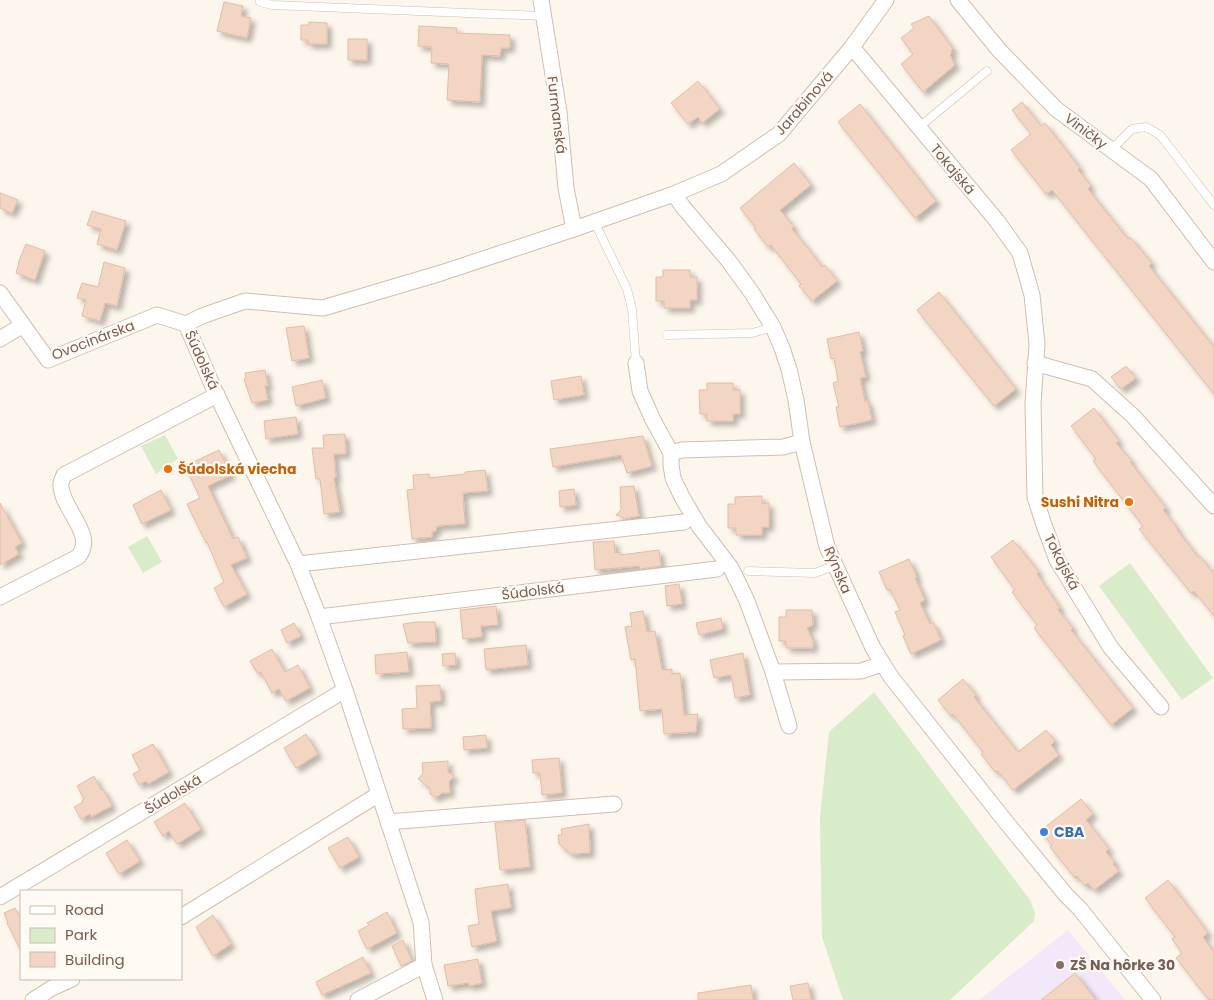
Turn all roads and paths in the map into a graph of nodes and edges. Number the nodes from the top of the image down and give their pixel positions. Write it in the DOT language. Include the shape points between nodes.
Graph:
graph roads {
  1 [pos="260,0"];
  2 [pos="541,0"];
  3 [pos="886,0"];
  4 [pos="958,0"];
  5 [pos="543,16"];
  6 [pos="852,47"];
  7 [pos="987,71"];
  8 [pos="919,127"];
  9 [pos="1111,150"];
  10 [pos="674,194"];
  11 [pos="1214,205"];
  12 [pos="594,222"];
  13 [pos="574,229"];
  14 [pos="1214,262"];
  15 [pos="0,293"];
  16 [pos="186,324"];
  17 [pos="23,326"];
  18 [pos="773,327"];
  19 [pos="667,335"];
  20 [pos="0,339"];
  21 [pos="636,363"];
  22 [pos="1035,363"];
  23 [pos="217,395"];
  24 [pos="802,442"];
  25 [pos="671,453"];
  26 [pos="1214,506"];
  27 [pos="684,522"];
  28 [pos="298,564"];
  29 [pos="834,566"];
  30 [pos="717,569"];
  31 [pos="748,570"];
  32 [pos="0,597"];
  33 [pos="319,618"];
  34 [pos="882,664"];
  35 [pos="773,672"];
  36 [pos="345,690"];
  37 [pos="1160,707"];
  38 [pos="789,726"];
  39 [pos="379,794"];
  40 [pos="614,804"];
  41 [pos="388,822"];
  42 [pos="0,897"];
  43 [pos="182,916"];
  44 [pos="424,965"];
  45 [pos="70,980"];
  46 [pos="33,1000"];
  47 [pos="358,1000"];
  48 [pos="435,1000"];
  49 [pos="1153,1000"];
  1 -- 5 [label="lane" via="272,5"];
  2 -- 5 [label="street, Furmanská"];
  3 -- 6 [label="street, Jarabinová"];
  4 -- 9 [label="street, Viničky" via="999,50 1056,109"];
  5 -- 13 [label="street, Furmanská"];
  6 -- 8 [label="street, Tokajská"];
  6 -- 10 [label="street, Jarabinová" via="778,134 721,174"];
  7 -- 8 [label="lane"];
  8 -- 22 [label="street, Tokajská" via="1020,252 1032,295 1037,344"];
  9 -- 11 [label="lane" via="1132,129 1146,127 1160,135"];
  9 -- 14 [label="street, Viničky" via="1151,179"];
  10 -- 12 [label="street, Jarabinová"];
  10 -- 18 [label="street, Rýnska" via="728,260"];
  12 -- 13 [label="street, Jarabinová"];
  12 -- 21 [label="lane" via="627,289 632,308"];
  13 -- 16 [label="street, Jarabinová" via="441,274 323,308 245,301"];
  15 -- 17 [label="street, Ovocinárska"];
  16 -- 17 [label="street, Ovocinárska" via="157,315 48,360"];
  16 -- 23 [label="street, Šúdolská"];
  17 -- 20 [label="street"];
  18 -- 19 [label="lane" via="752,333"];
  18 -- 24 [label="street, Rýnska" via="789,369"];
  21 -- 25 [label="street" via="640,391"];
  22 -- 26 [label="street" via="1092,380 1133,416"];
  22 -- 37 [label="street, Tokajská" via="1035,497 1044,525 1058,560 1111,648"];
  23 -- 28 [label="street, Šúdolská"];
  23 -- 32 [label="street, Šúdolská" via="64,475 60,484 84,538 84,551"];
  24 -- 25 [label="street" via="783,447"];
  24 -- 29 [label="street, Rýnska"];
  25 -- 35 [label="street" via="674,478 682,497 731,568"];
  27 -- 28 [label="street"];
  28 -- 33 [label="street, Šúdolská"];
  29 -- 31 [label="lane" via="815,573"];
  29 -- 34 [label="street, Rýnska"];
  30 -- 33 [label="street, Šúdolská"];
  33 -- 36 [label="street, Šúdolská"];
  34 -- 35 [label="street" via="861,671"];
  34 -- 49 [label="street, Rýnska" via="1006,822"];
  35 -- 38 [label="street"];
  36 -- 39 [label="street, Šúdolská"];
  36 -- 42 [label="street, Šúdolská"];
  39 -- 41 [label="street, Šúdolská"];
  39 -- 43 [label="street"];
  40 -- 41 [label="street"];
  41 -- 44 [label="street, Šúdolská" via="421,922"];
  44 -- 47 [label="street"];
  44 -- 48 [label="street, Šúdolská"];
  45 -- 46 [label="street"];
}
